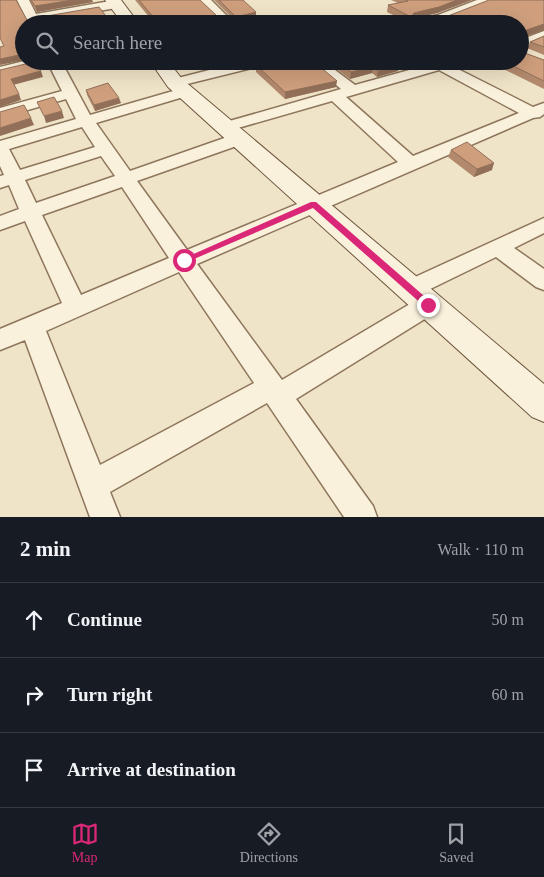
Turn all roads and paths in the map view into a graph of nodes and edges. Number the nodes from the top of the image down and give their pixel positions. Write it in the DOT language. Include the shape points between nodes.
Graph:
graph roads {
  1 [pos="23,0"];
  2 [pos="204,0"];
  3 [pos="488,0"];
  4 [pos="115,2"];
  5 [pos="30,15"];
  6 [pos="62,15"];
  7 [pos="124,15"];
  8 [pos="220,15"];
  9 [pos="450,15"];
  10 [pos="544,35"];
  11 [pos="529,46"];
  12 [pos="15,67"];
  13 [pos="59,70"];
  14 [pos="166,70"];
  15 [pos="234,70"];
  16 [pos="326,70"];
  17 [pos="422,70"];
  18 [pos="451,70"];
  19 [pos="0,71"];
  20 [pos="180,87"];
  21 [pos="352,90"];
  22 [pos="71,93"];
  23 [pos="335,95"];
  24 [pos="539,111"];
  25 [pos="0,113"];
  26 [pos="84,120"];
  27 [pos="232,133"];
  28 [pos="0,146"];
  29 [pos="105,149"];
  30 [pos="411,164"];
  31 [pos="126,179"];
  32 [pos="7,180"];
  33 [pos="314,204"];
  34 [pos="31,212"];
  35 [pos="0,223"];
  36 [pos="544,225"];
  37 [pos="497,247"];
  38 [pos="184,260"];
  39 [pos="544,281"];
  40 [pos="419,297"];
  41 [pos="75,307"];
  42 [pos="32,326"];
  43 [pos="0,340"];
  44 [pos="275,392"];
  45 [pos="544,406"];
  46 [pos="93,485"];
  47 [pos="105,517"];
  48 [pos="362,517"];
  1 -- 5 [label="street"];
  2 -- 8 [label="street"];
  3 -- 9 [label="street"];
  4 -- 6 [label="street"];
  4 -- 7 [label="street"];
  10 -- 11 [label="street"];
  12 -- 19 [label="street"];
  13 -- 22 [label="street"];
  14 -- 20 [label="street"];
  15 -- 20 [label="street"];
  16 -- 21 [label="street"];
  17 -- 21 [label="street"];
  18 -- 24 [label="street"];
  20 -- 26 [label="street"];
  20 -- 27 [label="street"];
  21 -- 23 [label="street"];
  22 -- 25 [label="street"];
  22 -- 26 [label="street"];
  23 -- 27 [label="street"];
  23 -- 30 [label="street"];
  24 -- 30 [label="street"];
  26 -- 28 [label="street"];
  26 -- 29 [label="street"];
  27 -- 31 [label="street"];
  27 -- 33 [label="street"];
  28 -- 32 [label="street"];
  29 -- 31 [label="street"];
  29 -- 32 [label="street"];
  30 -- 33 [label="street"];
  31 -- 34 [label="street"];
  31 -- 38 [label="street"];
  32 -- 34 [label="street"];
  33 -- 38 [label="street"];
  33 -- 40 [label="street"];
  34 -- 35 [label="street"];
  34 -- 41 [label="street"];
  36 -- 37 [label="street"];
  37 -- 39 [label="street"];
  37 -- 40 [label="street"];
  38 -- 41 [label="street"];
  38 -- 44 [label="street"];
  40 -- 44 [label="street"];
  40 -- 45 [label="street"];
  41 -- 42 [label="street"];
  42 -- 43 [label="street"];
  42 -- 46 [label="street"];
  44 -- 46 [label="street"];
  44 -- 48 [label="street"];
  46 -- 47 [label="street"];
}
